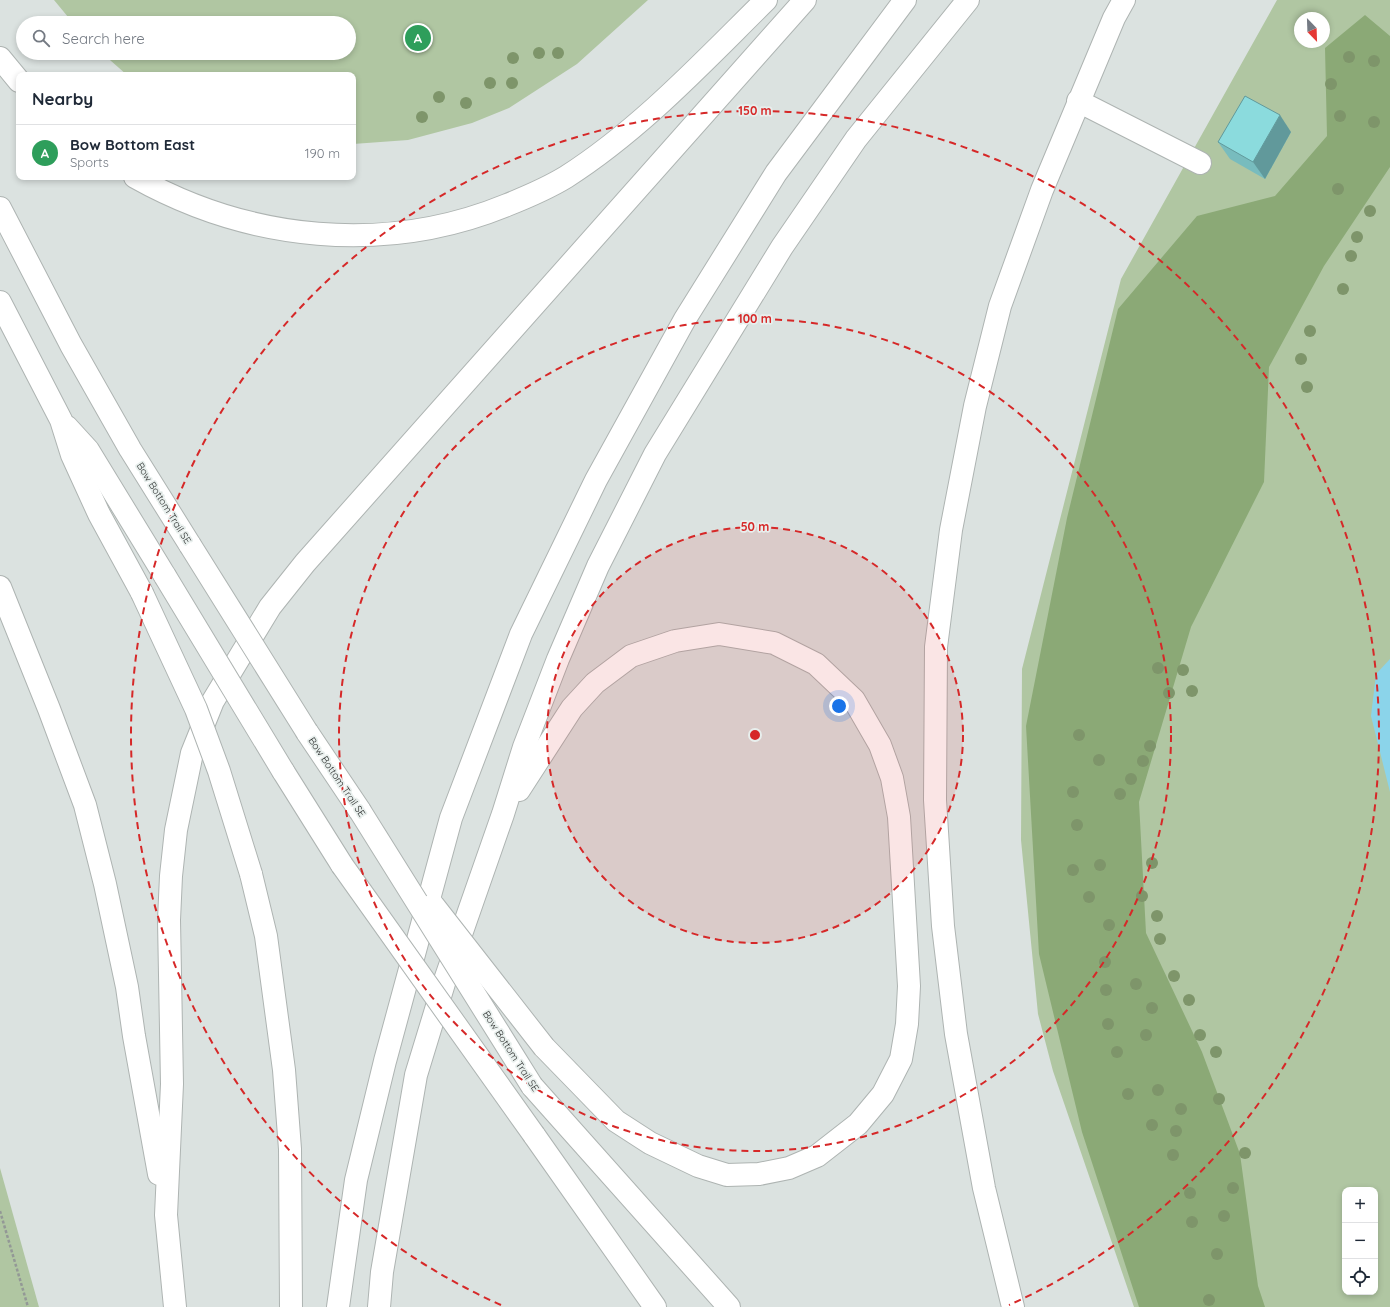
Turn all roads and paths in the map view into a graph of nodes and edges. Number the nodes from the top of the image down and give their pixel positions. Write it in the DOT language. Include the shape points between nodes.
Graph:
graph roads {
  1 [pos="766,0"];
  2 [pos="805,0"];
  3 [pos="905,0"];
  4 [pos="968,0"];
  5 [pos="1124,0"];
  6 [pos="0,58"];
  7 [pos="16,77"];
  8 [pos="1078,101"];
  9 [pos="1200,163"];
  10 [pos="140,180"];
  11 [pos="0,208"];
  12 [pos="0,302"];
  13 [pos="60,420"];
  14 [pos="0,586"];
  15 [pos="360,811"];
  16 [pos="503,814"];
  17 [pos="0,1210"];
  18 [pos="166,1215"];
  19 [pos="28,1307"];
  20 [pos="175,1307"];
  21 [pos="291,1307"];
  22 [pos="338,1307"];
  23 [pos="379,1307"];
  24 [pos="655,1307"];
  25 [pos="730,1307"];
  26 [pos="1013,1307"];
  1 -- 10 [label="main road" via="687,77 607,147 565,178 530,196 453,224 376,236 327,236 282,230 239,220 193,205"];
  2 -- 18 [label="main road" via="305,563 270,607 213,701 192,753 176,830 171,876 169,920 172,1084"];
  3 -- 22 [label="main road" via="776,173 685,319 596,480 521,634 451,818 387,1053 356,1180"];
  4 -- 16 [label="main road" via="856,139 786,240 655,454 598,566 561,652 524,747"];
  5 -- 8 [label="main road"];
  6 -- 7 [label="main road"];
  8 -- 9 [label="main road"];
  8 -- 26 [label="main road" via="1000,306 974,406 951,530 936,647 935,800 943,926 956,1034 984,1188"];
  11 -- 15 [label="main road, Bow Bottom Trail SE, bridge" via="130,449 307,732"];
  12 -- 13 [label="main road"];
  13 -- 21 [label="main road, bridge" via="72,455 99,514 142,593 196,709 252,874 266,936 284,1070 290,1149"];
  13 -- 24 [label="main road, bridge" via="88,450 342,865"];
  14 -- 18 [label="main road" via="84,805 105,884 127,987"];
  15 -- 16 [label="main road, bridge" via="544,1047 616,1121 650,1143 698,1166 727,1175 759,1174 789,1168 817,1156 858,1124 883,1094 901,1059 907,1024 909,986 899,818 892,778 880,745 854,700 816,664 774,643 718,634 675,641 631,656 595,683 572,708"];
  15 -- 25 [label="main road, Bow Bottom Trail SE, bridge" via="532,1086"];
  16 -- 23 [label="main road" via="445,980 416,1075 382,1272"];
  17 -- 19 [label="path"];
  18 -- 20 [label="main road"];
}
